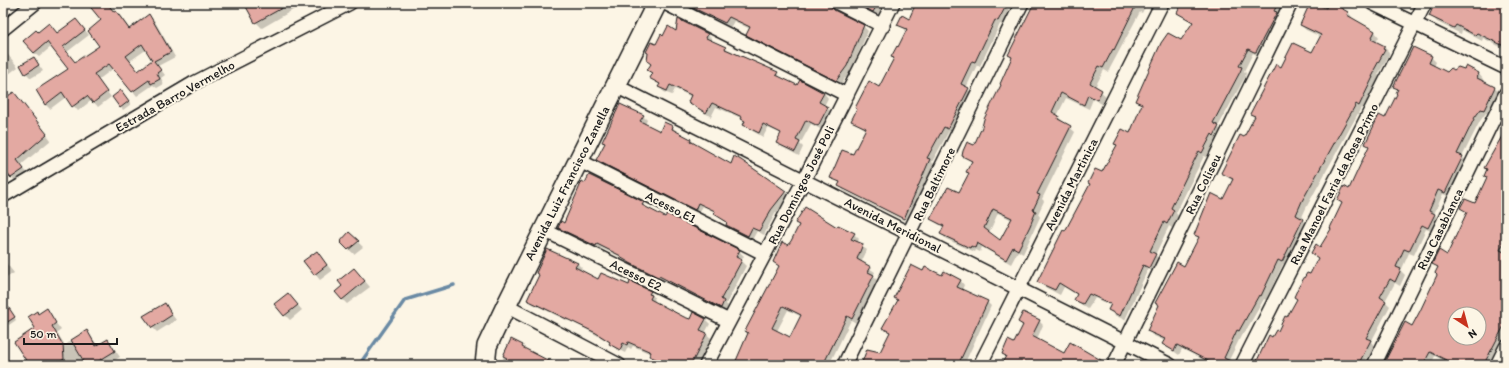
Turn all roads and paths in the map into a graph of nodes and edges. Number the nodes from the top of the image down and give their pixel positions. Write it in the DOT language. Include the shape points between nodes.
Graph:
graph roads {
  1 [pos="35,3"];
  2 [pos="350,3"];
  3 [pos="657,3"];
  4 [pos="665,3"];
  5 [pos="838,3"];
  6 [pos="893,3"];
  7 [pos="1022,3"];
  8 [pos="1162,3"];
  9 [pos="1291,3"];
  10 [pos="1372,3"];
  11 [pos="1425,3"];
  12 [pos="1415,25"];
  13 [pos="882,26"];
  14 [pos="3,29"];
  15 [pos="1506,68"];
  16 [pos="616,86"];
  17 [pos="1506,93"];
  18 [pos="847,95"];
  19 [pos="578,160"];
  20 [pos="804,180"];
  21 [pos="3,196"];
  22 [pos="544,230"];
  23 [pos="910,235"];
  24 [pos="765,254"];
  25 [pos="1018,288"];
  26 [pos="506,306"];
  27 [pos="729,321"];
  28 [pos="1126,343"];
  29 [pos="1506,347"];
  30 [pos="485,365"];
  31 [pos="619,365"];
  32 [pos="706,365"];
  33 [pos="844,365"];
  34 [pos="980,365"];
  35 [pos="1114,365"];
  36 [pos="1170,365"];
  37 [pos="1242,365"];
  38 [pos="1374,365"];
  39 [pos="1497,365"];
  1 -- 14 [label="street"];
  2 -- 21 [label="street, Estrada Barro Vermelho" via="194,83"];
  3 -- 16 [label="street, Avenida Luiz Francisco Zanella"];
  4 -- 18 [label="street"];
  5 -- 13 [label="street"];
  6 -- 13 [label="street, Rua Domingos José Poli"];
  7 -- 23 [label="street, Rua Baltimore"];
  8 -- 25 [label="street, Avenida Martinica"];
  9 -- 28 [label="street, Rua Coliseu"];
  10 -- 12 [label="street"];
  11 -- 12 [label="street, Rua Manoel Faria da Rosa Primo"];
  12 -- 15 [label="street"];
  12 -- 37 [label="street, Rua Manoel Faria da Rosa Primo"];
  13 -- 18 [label="street, Rua Domingos José Poli"];
  16 -- 19 [label="street, Avenida Luiz Francisco Zanella"];
  16 -- 20 [label="street, Avenida Meridional"];
  17 -- 38 [label="street, Rua Casablanca"];
  18 -- 20 [label="street, Rua Domingos José Poli"];
  19 -- 22 [label="street, Avenida Luiz Francisco Zanella"];
  19 -- 24 [label="street, Acesso E1"];
  20 -- 23 [label="street, Avenida Meridional"];
  20 -- 24 [label="street, Rua Domingos José Poli"];
  22 -- 26 [label="street, Avenida Luiz Francisco Zanella"];
  22 -- 27 [label="street, Acesso E2"];
  23 -- 25 [label="street, Avenida Meridional"];
  23 -- 33 [label="street, Rua Baltimore"];
  24 -- 27 [label="street, Rua Domingos José Poli"];
  25 -- 28 [label="street, Avenida Meridional"];
  25 -- 34 [label="street, Avenida Martinica"];
  26 -- 30 [label="street, Avenida Luiz Francisco Zanella" via="487,346"];
  26 -- 31 [label="street"];
  27 -- 32 [label="street, Rua Domingos José Poli"];
  28 -- 35 [label="street, Rua Coliseu"];
  28 -- 36 [label="street, Avenida Meridional"];
  29 -- 39 [label="street"];
}
